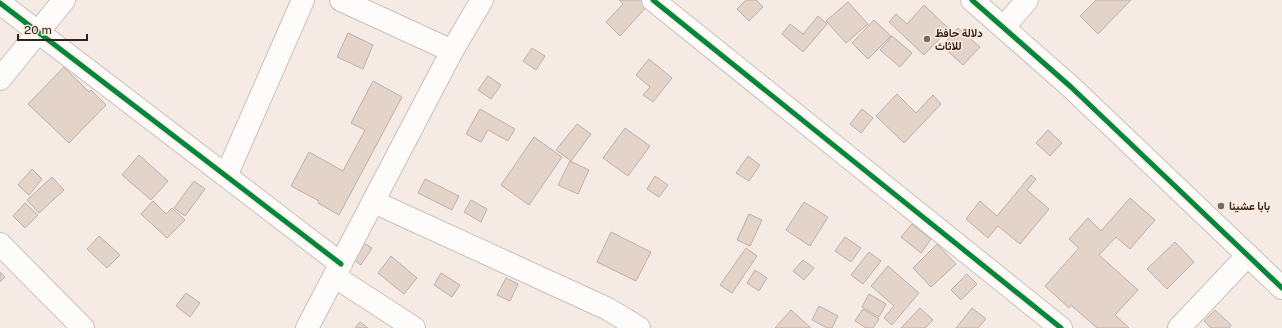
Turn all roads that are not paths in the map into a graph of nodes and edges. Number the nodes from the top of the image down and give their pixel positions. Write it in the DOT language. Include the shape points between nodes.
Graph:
graph roads {
  1 [pos="64,0"];
  2 [pos="303,0"];
  3 [pos="341,0"];
  4 [pos="482,0"];
  5 [pos="653,0"];
  6 [pos="972,0"];
  7 [pos="1027,0"];
  8 [pos="0,3"];
  9 [pos="1004,27"];
  10 [pos="38,33"];
  11 [pos="452,50"];
  12 [pos="0,79"];
  13 [pos="226,176"];
  14 [pos="374,202"];
  15 [pos="0,244"];
  16 [pos="1248,255"];
  17 [pos="337,270"];
  18 [pos="1282,288"];
  19 [pos="83,328"];
  20 [pos="307,328"];
  21 [pos="414,328"];
  22 [pos="639,328"];
  23 [pos="1061,328"];
  24 [pos="1179,328"];
  1 -- 10 [label="street"];
  2 -- 13 [label="street"];
  3 -- 11 [label="street"];
  4 -- 11 [label="street"];
  5 -- 23 [label="street"];
  6 -- 9 [label="street"];
  7 -- 9 [label="street"];
  8 -- 10 [label="street"];
  9 -- 16 [label="street"];
  10 -- 12 [label="street"];
  10 -- 13 [label="street"];
  11 -- 14 [label="street"];
  13 -- 17 [label="street"];
  14 -- 17 [label="street"];
  14 -- 22 [label="street" via="608,309"];
  15 -- 19 [label="street"];
  16 -- 18 [label="street"];
  16 -- 24 [label="street"];
  17 -- 20 [label="street"];
  17 -- 21 [label="street"];
}
